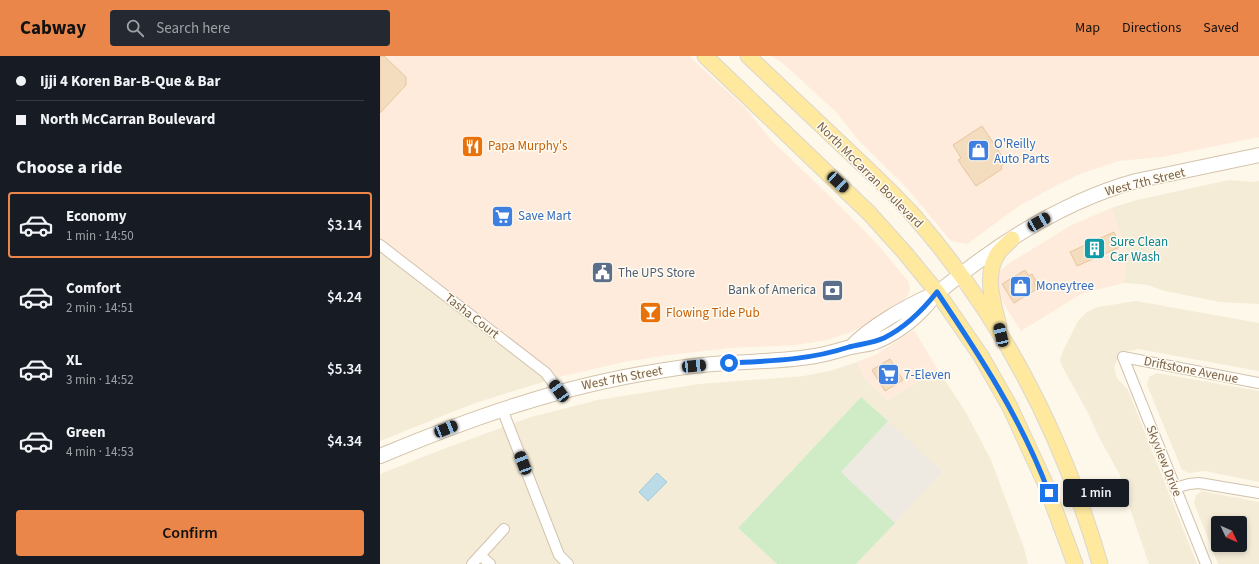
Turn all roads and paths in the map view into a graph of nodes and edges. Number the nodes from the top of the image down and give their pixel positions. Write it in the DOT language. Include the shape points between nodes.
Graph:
graph roads {
  1 [pos="705,56"];
  2 [pos="748,56"];
  3 [pos="1259,155"];
  4 [pos="1012,239"];
  5 [pos="380,245"];
  6 [pos="960,275"];
  7 [pos="937,292"];
  8 [pos="1001,335"];
  9 [pos="1123,357"];
  10 [pos="1259,383"];
  11 [pos="559,391"];
  12 [pos="502,408"];
  13 [pos="380,456"];
  14 [pos="1176,488"];
  15 [pos="1259,493"];
  16 [pos="504,529"];
  17 [pos="480,555"];
  18 [pos="472,564"];
  19 [pos="490,564"];
  20 [pos="568,564"];
  21 [pos="1075,564"];
  22 [pos="1100,564"];
  23 [pos="1206,564"];
  1 -- 7 [label="main road, North McCarran Boulevard" via="869,212"];
  2 -- 6 [label="main road, North McCarran Boulevard" via="888,189"];
  3 -- 4 [label="main road, West 7th Street" via="1117,186 1071,206"];
  4 -- 6 [label="main road, West 7th Street"];
  4 -- 8 [label="main road" via="999,252 990,278"];
  5 -- 11 [label="street, Tasha Court" via="546,373"];
  6 -- 7 [label="main road, West 7th Street"];
  6 -- 8 [label="main road, North McCarran Boulevard"];
  7 -- 11 [label="main road, West 7th Street" via="915,317 873,343 815,356 659,371"];
  7 -- 21 [label="main road, North McCarran Boulevard" via="980,356 1010,407 1045,484"];
  8 -- 22 [label="main road, North McCarran Boulevard" via="1020,366 1056,439 1076,488"];
  9 -- 10 [label="street, Driftstone Avenue"];
  9 -- 14 [label="street, Skyview Drive"];
  11 -- 12 [label="main road, West 7th Street"];
  12 -- 13 [label="main road, West 7th Street"];
  12 -- 20 [label="street" via="559,556"];
  14 -- 15 [label="street" via="1199,482"];
  14 -- 23 [label="street, Skyview Drive"];
  16 -- 17 [label="street"];
  17 -- 18 [label="street"];
  17 -- 19 [label="street"];
}
